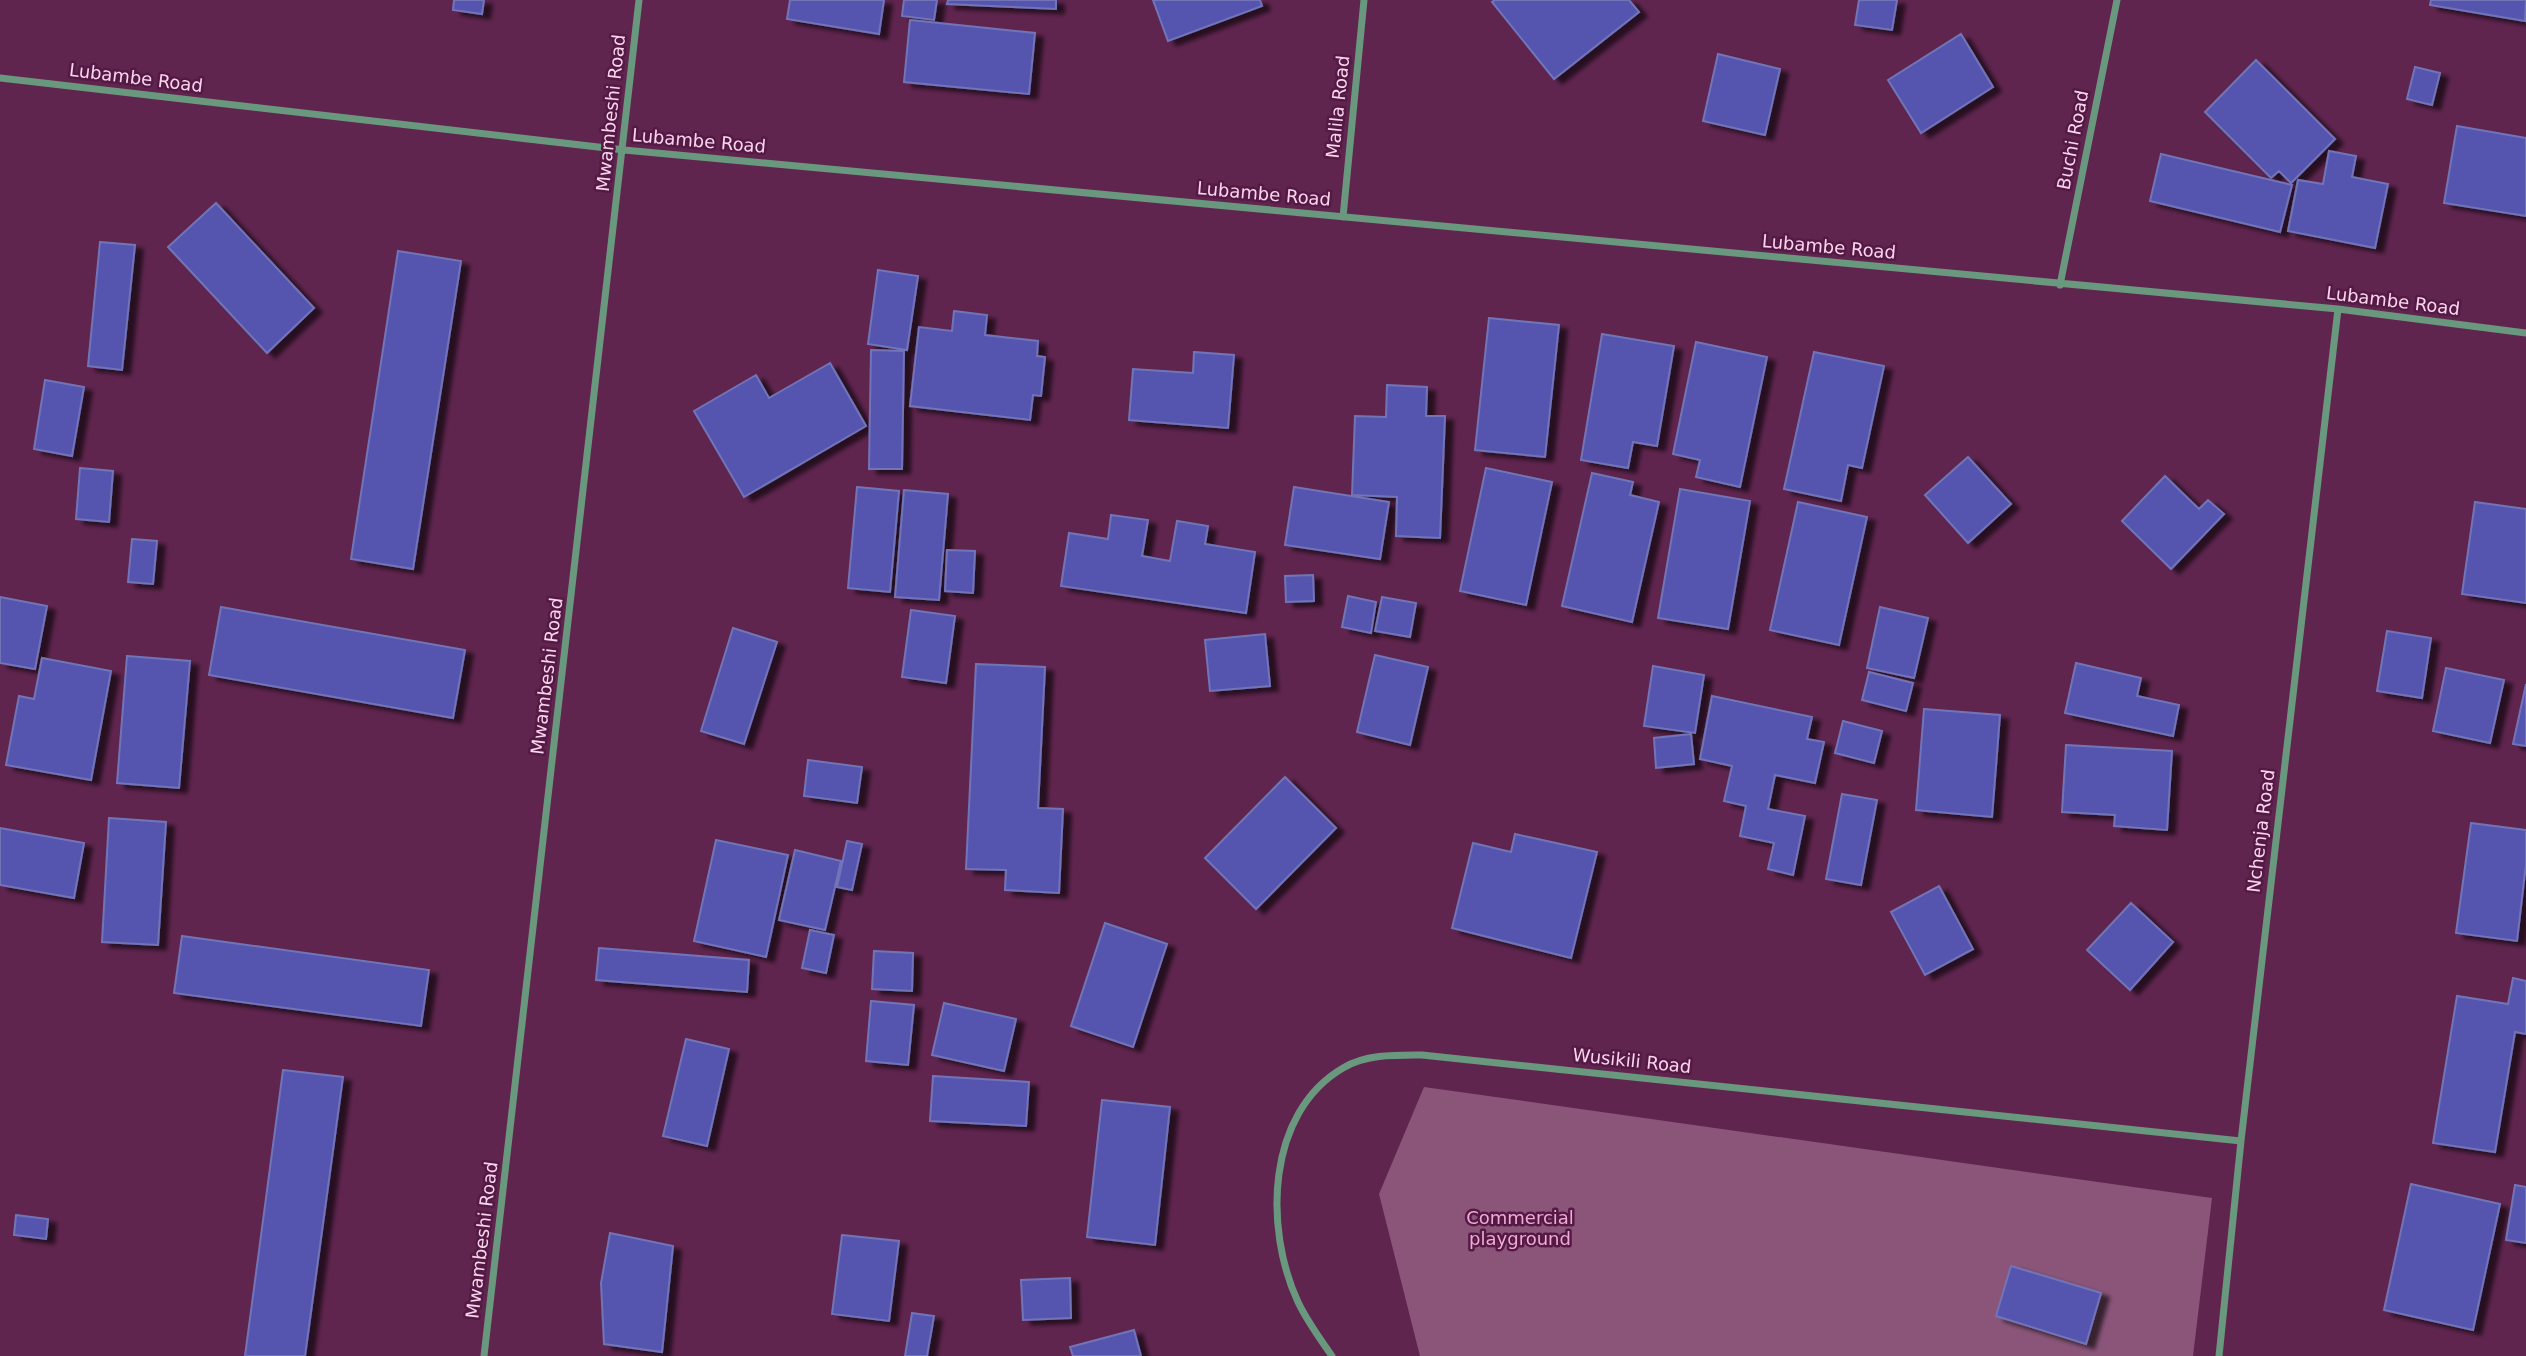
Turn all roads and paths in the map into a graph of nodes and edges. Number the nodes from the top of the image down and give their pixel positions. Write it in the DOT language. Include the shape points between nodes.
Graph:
graph roads {
  1 [pos="639,0"];
  2 [pos="1364,0"];
  3 [pos="2117,0"];
  4 [pos="0,78"];
  5 [pos="624,150"];
  6 [pos="1343,217"];
  7 [pos="2060,285"];
  8 [pos="2338,309"];
  9 [pos="2526,333"];
  10 [pos="2241,1141"];
  11 [pos="484,1356"];
  12 [pos="1332,1356"];
  13 [pos="2219,1356"];
  1 -- 5 [label="street, Mwambeshi Road"];
  2 -- 6 [label="street, Malila Road"];
  3 -- 7 [label="street, Buchi Road"];
  4 -- 5 [label="street, Lubambe Road"];
  5 -- 6 [label="street, Lubambe Road"];
  5 -- 11 [label="street, Mwambeshi Road"];
  6 -- 7 [label="street, Lubambe Road"];
  7 -- 8 [label="street, Lubambe Road"];
  8 -- 9 [label="street, Lubambe Road"];
  8 -- 10 [label="street, Nchenja Road"];
  10 -- 12 [label="street, Wusikili Road" via="1422,1055 1381,1055 1343,1067 1316,1091 1291,1127 1279,1172 1282,1256 1297,1301"];
  10 -- 13 [label="street, Nchenja Road"];
}
